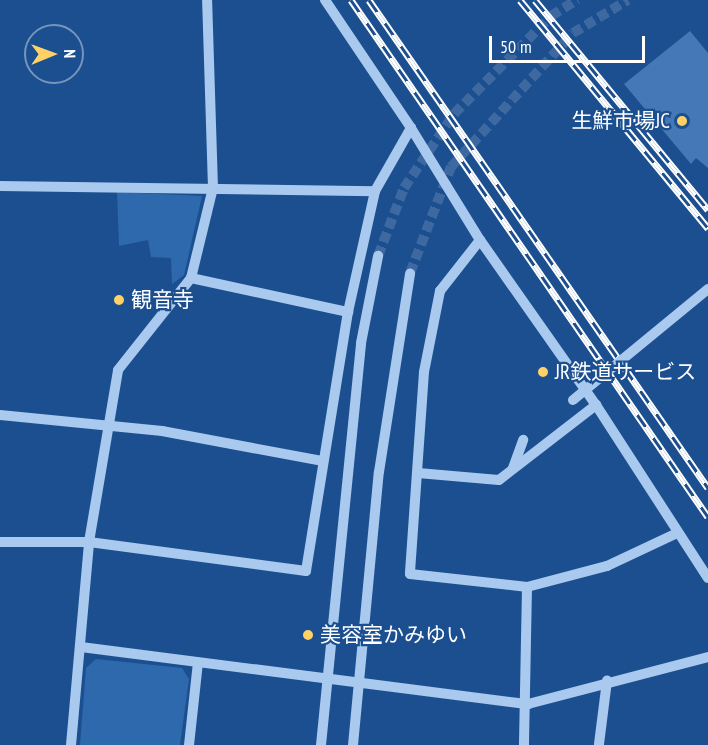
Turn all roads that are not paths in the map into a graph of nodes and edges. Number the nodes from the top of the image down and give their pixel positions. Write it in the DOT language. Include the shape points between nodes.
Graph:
graph roads {
  1 [pos="207,0"];
  2 [pos="325,0"];
  3 [pos="411,128"];
  4 [pos="0,186"];
  5 [pos="213,188"];
  6 [pos="375,191"];
  7 [pos="480,240"];
  8 [pos="378,256"];
  9 [pos="410,273"];
  10 [pos="191,278"];
  11 [pos="708,289"];
  12 [pos="348,312"];
  13 [pos="573,400"];
  14 [pos="596,405"];
  15 [pos="0,415"];
  16 [pos="106,424"];
  17 [pos="523,440"];
  18 [pos="323,460"];
  19 [pos="513,468"];
  20 [pos="418,473"];
  21 [pos="677,532"];
  22 [pos="0,542"];
  23 [pos="89,542"];
  24 [pos="708,578"];
  25 [pos="527,587"];
  26 [pos="81,647"];
  27 [pos="708,657"];
  28 [pos="198,662"];
  29 [pos="330,676"];
  30 [pos="607,681"];
  31 [pos="360,684"];
  32 [pos="528,704"];
  33 [pos="599,744"];
  34 [pos="71,745"];
  35 [pos="189,745"];
  36 [pos="321,745"];
  37 [pos="353,745"];
  38 [pos="524,745"];
  1 -- 5 [label="street"];
  2 -- 3 [label="street"];
  3 -- 6 [label="street"];
  3 -- 7 [label="street"];
  4 -- 5 [label="street"];
  5 -- 6 [label="street"];
  5 -- 10 [label="street"];
  6 -- 12 [label="street"];
  7 -- 14 [label="street"];
  7 -- 20 [label="street" via="440,291 424,372"];
  8 -- 29 [label="street" via="361,343"];
  9 -- 31 [label="street" via="380,472"];
  10 -- 12 [label="street"];
  10 -- 16 [label="street" via="118,370"];
  11 -- 13 [label="street, bridge"];
  12 -- 18 [label="street"];
  14 -- 19 [label="street"];
  14 -- 21 [label="street"];
  15 -- 16 [label="street"];
  16 -- 18 [label="street"];
  16 -- 23 [label="street"];
  17 -- 19 [label="street"];
  18 -- 23 [label="street" via="306,571"];
  19 -- 20 [label="street" via="498,480"];
  20 -- 25 [label="street" via="410,574"];
  21 -- 24 [label="street"];
  21 -- 25 [label="street" via="608,566"];
  22 -- 23 [label="street"];
  23 -- 26 [label="street"];
  25 -- 32 [label="street"];
  26 -- 28 [label="street"];
  26 -- 34 [label="street"];
  27 -- 30 [label="street"];
  28 -- 29 [label="street"];
  28 -- 35 [label="street"];
  29 -- 31 [label="street"];
  29 -- 36 [label="street"];
  30 -- 32 [label="street"];
  30 -- 33 [label="street"];
  31 -- 32 [label="street"];
  31 -- 37 [label="street"];
  32 -- 38 [label="street"];
}
